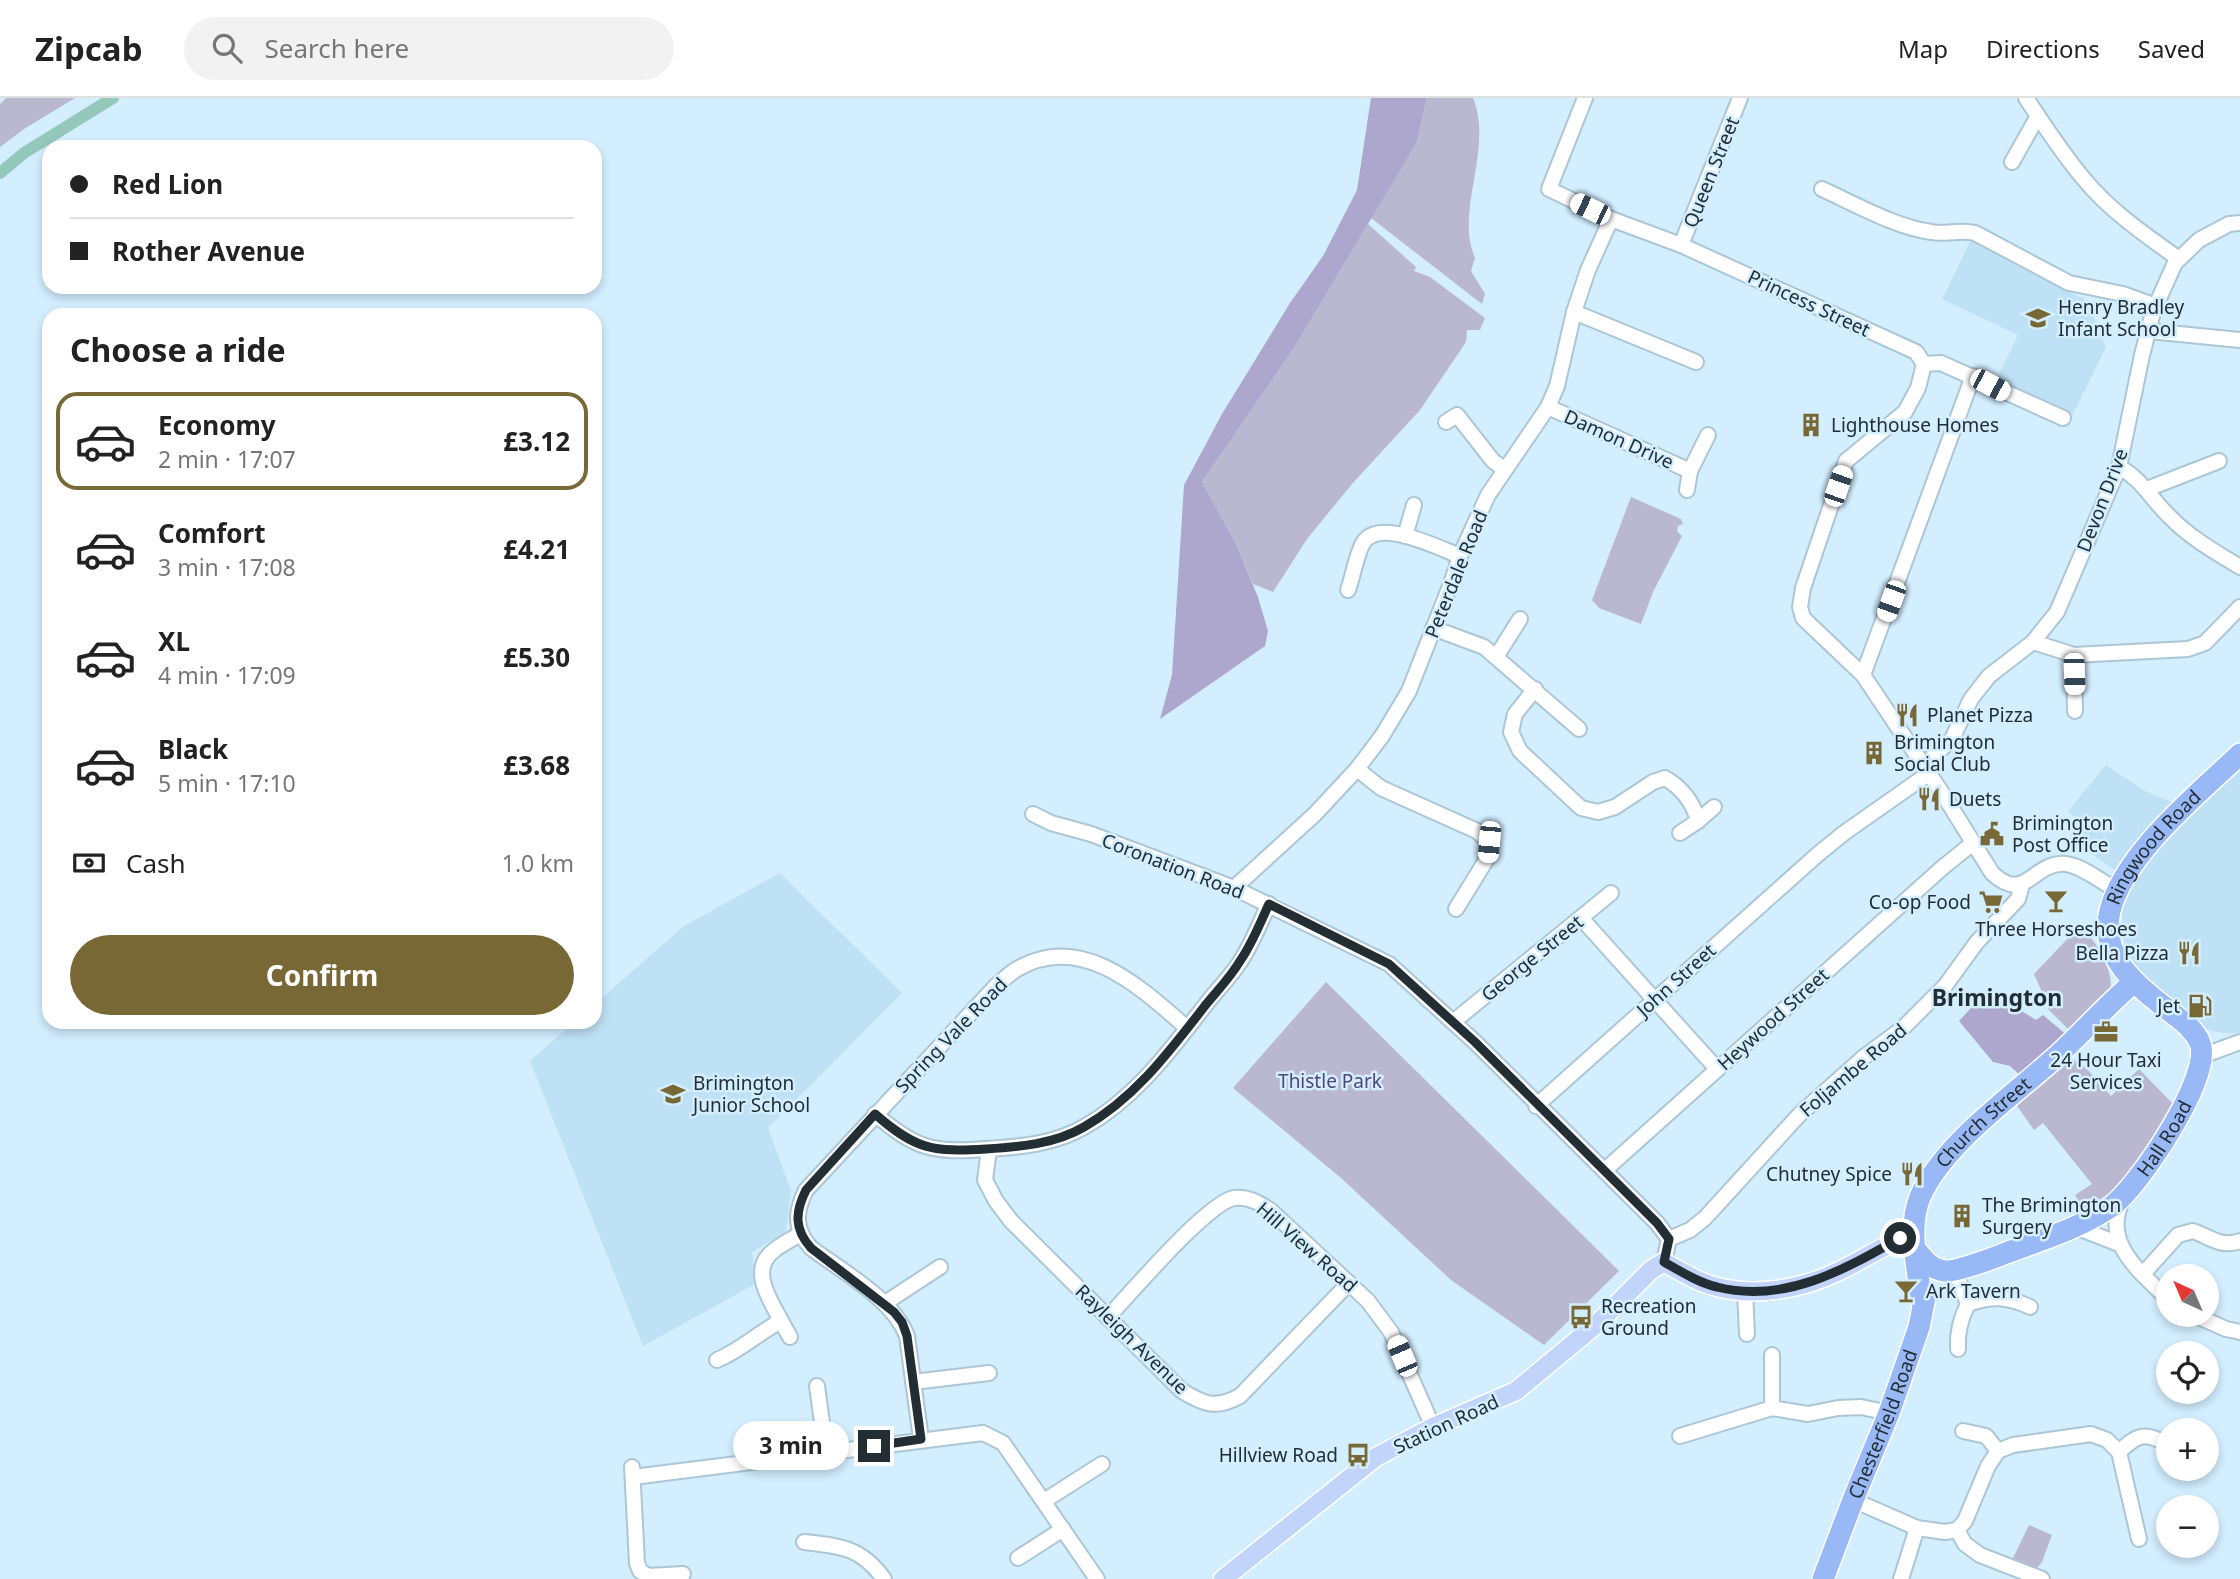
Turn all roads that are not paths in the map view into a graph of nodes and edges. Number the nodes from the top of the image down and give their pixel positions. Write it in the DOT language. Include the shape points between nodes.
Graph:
graph roads {
  1 [pos="1585,98"];
  2 [pos="1740,98"];
  3 [pos="2026,98"];
  4 [pos="2038,116"];
  5 [pos="2012,162"];
  6 [pos="1822,189"];
  7 [pos="1611,219"];
  8 [pos="2240,223"];
  9 [pos="1681,245"];
  10 [pos="2179,259"];
  11 [pos="2156,306"];
  12 [pos="1574,312"];
  13 [pos="2149,331"];
  14 [pos="2240,340"];
  15 [pos="1696,362"];
  16 [pos="1924,364"];
  17 [pos="1973,376"];
  18 [pos="1548,407"];
  19 [pos="2063,418"];
  20 [pos="1446,422"];
  21 [pos="1708,435"];
  22 [pos="2219,461"];
  23 [pos="2119,467"];
  24 [pos="1504,469"];
  25 [pos="1690,471"];
  26 [pos="2147,489"];
  27 [pos="1687,490"];
  28 [pos="1414,505"];
  29 [pos="1405,536"];
  30 [pos="1460,556"];
  31 [pos="2240,567"];
  32 [pos="1348,590"];
  33 [pos="2240,607"];
  34 [pos="1520,619"];
  35 [pos="1433,628"];
  36 [pos="2033,642"];
  37 [pos="2074,655"];
  38 [pos="1496,657"];
  39 [pos="1863,675"];
  40 [pos="1535,689"];
  41 [pos="2075,711"];
  42 [pos="1579,729"];
  43 [pos="2240,754"];
  44 [pos="1357,768"];
  45 [pos="1925,770"];
  46 [pos="1714,807"];
  47 [pos="1033,814"];
  48 [pos="1698,821"];
  49 [pos="1680,833"];
  50 [pos="1973,844"];
  51 [pos="2022,885"];
  52 [pos="1234,888"];
  53 [pos="2116,890"];
  54 [pos="1611,893"];
  55 [pos="1269,904"];
  56 [pos="1456,909"];
  57 [pos="1581,918"];
  58 [pos="2115,958"];
  59 [pos="2134,982"];
  60 [pos="1655,999"];
  61 [pos="2106,1009"];
  62 [pos="1453,1022"];
  63 [pos="1187,1028"];
  64 [pos="2240,1042"];
  65 [pos="2202,1056"];
  66 [pos="1717,1069"];
  67 [pos="1536,1106"];
  68 [pos="875,1114"];
  69 [pos="989,1149"];
  70 [pos="1605,1170"];
  71 [pos="2123,1198"];
  72 [pos="2073,1226"];
  73 [pos="799,1228"];
  74 [pos="1669,1239"];
  75 [pos="1915,1241"];
  76 [pos="2240,1241"];
  77 [pos="2119,1244"];
  78 [pos="1664,1262"];
  79 [pos="940,1267"];
  80 [pos="1950,1270"];
  81 [pos="2143,1274"];
  82 [pos="1349,1283"];
  83 [pos="2156,1287"];
  84 [pos="1745,1291"];
  85 [pos="1922,1303"];
  86 [pos="885,1304"];
  87 [pos="1968,1304"];
  88 [pos="2029,1307"];
  89 [pos="1108,1317"];
  90 [pos="781,1321"];
  91 [pos="2219,1326"];
  92 [pos="2240,1332"];
  93 [pos="1747,1334"];
  94 [pos="790,1337"];
  95 [pos="1958,1349"];
  96 [pos="1772,1355"];
  97 [pos="718,1360"];
  98 [pos="989,1373"];
  99 [pos="914,1382"];
  100 [pos="817,1386"];
  101 [pos="1772,1408"];
  102 [pos="1889,1413"];
  103 [pos="1433,1427"];
  104 [pos="1964,1431"];
  105 [pos="1680,1436"];
  106 [pos="2156,1438"];
  107 [pos="921,1439"];
  108 [pos="1998,1451"];
  109 [pos="826,1452"];
  110 [pos="2119,1452"];
  111 [pos="1102,1464"];
  112 [pos="1853,1500"];
  113 [pos="1044,1501"];
  114 [pos="1917,1528"];
  115 [pos="1063,1529"];
  116 [pos="1957,1530"];
  117 [pos="2139,1539"];
  118 [pos="804,1542"];
  119 [pos="1018,1558"];
  120 [pos="2005,1572"];
  121 [pos="683,1574"];
  122 [pos="884,1579"];
  123 [pos="1097,1579"];
  124 [pos="1223,1579"];
  125 [pos="1823,1579"];
  126 [pos="1901,1579"];
  127 [pos="2042,1579"];
  1 -- 7 [label="street, Princess Street" via="1549,189"];
  2 -- 9 [label="street, Queen Street"];
  3 -- 4 [label="street"];
  4 -- 5 [label="street"];
  4 -- 10 [label="street" via="2084,180"];
  6 -- 11 [label="street" via="1913,228 1975,233 2069,284 2123,294"];
  7 -- 9 [label="street, Princess Street"];
  7 -- 12 [label="street, Peterdale Road"];
  8 -- 10 [label="street, Devon Drive" via="2199,240"];
  9 -- 16 [label="street, Princess Street" via="1916,352"];
  10 -- 11 [label="street, Devon Drive"];
  11 -- 13 [label="street, Devon Drive"];
  12 -- 15 [label="street"];
  12 -- 18 [label="street, Peterdale Road"];
  13 -- 14 [label="street"];
  13 -- 23 [label="street, Devon Drive"];
  16 -- 17 [label="street, Princess Street" via="1941,363"];
  16 -- 39 [label="street" via="1905,412 1846,461 1802,588 1803,618"];
  17 -- 19 [label="street, Princess Street"];
  17 -- 39 [label="street"];
  18 -- 24 [label="street, Peterdale Road"];
  18 -- 25 [label="street, Damon Drive"];
  20 -- 24 [label="street" via="1457,415"];
  21 -- 25 [label="street, Damon Drive"];
  22 -- 26 [label="street"];
  23 -- 26 [label="street"];
  23 -- 36 [label="street, Devon Drive" via="2057,612"];
  24 -- 30 [label="street, Peterdale Road"];
  25 -- 27 [label="street, Damon Drive"];
  26 -- 31 [label="street" via="2167,515"];
  28 -- 29 [label="street"];
  29 -- 30 [label="street"];
  29 -- 32 [label="street" via="1388,531 1373,534 1364,542"];
  30 -- 35 [label="street, Peterdale Road"];
  33 -- 37 [label="street" via="2205,643 2188,649"];
  34 -- 38 [label="street"];
  35 -- 38 [label="street" via="1484,647"];
  35 -- 44 [label="street, Peterdale Road" via="1409,691"];
  36 -- 37 [label="street"];
  36 -- 45 [label="street, Devon Drive" via="1989,676 1971,699 1952,739"];
  37 -- 41 [label="street"];
  38 -- 40 [label="street"];
  39 -- 45 [label="street"];
  40 -- 42 [label="street"];
  40 -- 48 [label="street" via="1515,714 1511,732 1520,751 1581,808 1598,812 1615,807 1665,778 1695,807"];
  43 -- 53 [label="highway, Ringwood Road" via="2172,818"];
  44 -- 52 [label="street, Peterdale Road" via="1315,814"];
  44 -- 56 [label="street" via="1381,788 1477,831 1489,842 1488,857"];
  45 -- 50 [label="street"];
  45 -- 60 [label="street, John Street" via="1817,855"];
  46 -- 48 [label="street"];
  47 -- 52 [label="street, Coronation Road"];
  48 -- 49 [label="street"];
  50 -- 51 [label="street" via="1999,880"];
  50 -- 66 [label="street, Heywood Street"];
  51 -- 53 [label="street" via="2042,868 2057,864 2070,865"];
  51 -- 74 [label="street, Foljambe Road" via="2018,899 1977,942 1945,986 1902,1029 1800,1114 1705,1218"];
  52 -- 55 [label="street, Coronation Road"];
  53 -- 58 [label="highway, Ringwood Road" via="2108,921"];
  54 -- 57 [label="street, George Street"];
  55 -- 62 [label="street, Coronation Road" via="1389,964"];
  55 -- 63 [label="street" via="1241,961"];
  57 -- 60 [label="street"];
  57 -- 62 [label="street, George Street"];
  58 -- 59 [label="highway, Ringwood Road"];
  58 -- 61 [label="highway, Ringwood Road"];
  59 -- 61 [label="highway, Church Street"];
  59 -- 65 [label="highway, Ringwood Road" via="2191,1029"];
  60 -- 66 [label="street"];
  60 -- 67 [label="street, John Street"];
  61 -- 75 [label="highway, Church Street" via="1934,1173 1920,1198"];
  62 -- 67 [label="street, Coronation Road"];
  63 -- 68 [label="street, Spring Vale Road" via="1112,970 1066,957 1042,959 1017,969 996,986"];
  63 -- 69 [label="street" via="1123,1102 1082,1128 1039,1144"];
  64 -- 65 [label="street"];
  65 -- 71 [label="highway, Hall Road" via="2199,1073 2169,1132"];
  66 -- 70 [label="street, Heywood Street"];
  67 -- 70 [label="street, Coronation Road"];
  68 -- 69 [label="street" via="896,1132 935,1150"];
  68 -- 73 [label="street, Spring Vale Road" via="806,1190 799,1205"];
  69 -- 89 [label="street, Rayleigh Avenue" via="985,1180 996,1201"];
  70 -- 74 [label="street, Coronation Road"];
  71 -- 72 [label="highway, Hall Road"];
  71 -- 77 [label="street" via="2115,1220"];
  72 -- 77 [label="street"];
  72 -- 80 [label="highway, Hall Road"];
  73 -- 86 [label="street" via="811,1248"];
  73 -- 90 [label="street" via="771,1253 763,1268 763,1286"];
  74 -- 78 [label="street"];
  75 -- 80 [label="highway" via="1933,1267"];
  75 -- 84 [label="main road" via="1900,1238 1808,1284"];
  75 -- 85 [label="highway, Church Street"];
  76 -- 81 [label="street" via="2219,1244 2193,1231 2178,1235"];
  77 -- 81 [label="street"];
  78 -- 84 [label="main road" via="1716,1287"];
  78 -- 103 [label="main road, Station Road" via="1564,1354 1516,1391"];
  79 -- 86 [label="street"];
  80 -- 85 [label="highway, Chesterfield Road" via="1926,1292"];
  80 -- 87 [label="street"];
  81 -- 83 [label="street"];
  82 -- 89 [label="street, Hill View Road" via="1270,1210 1255,1200 1234,1198 1199,1221"];
  82 -- 89 [label="street, Rayleigh Avenue" via="1240,1396 1225,1404 1212,1404 1182,1391"];
  82 -- 103 [label="street, Hill View Road" via="1391,1332"];
  84 -- 93 [label="street"];
  85 -- 102 [label="highway, Chesterfield Road" via="1919,1327"];
  86 -- 99 [label="street" via="902,1322"];
  87 -- 88 [label="street" via="2001,1297"];
  87 -- 95 [label="street" via="1957,1335"];
  90 -- 94 [label="street"];
  90 -- 97 [label="street"];
  91 -- 92 [label="street"];
  96 -- 101 [label="street"];
  98 -- 99 [label="street"];
  99 -- 107 [label="street"];
  100 -- 109 [label="street"];
  101 -- 102 [label="street" via="1808,1414 1861,1407"];
  101 -- 105 [label="street"];
  102 -- 112 [label="highway, Chesterfield Road"];
  103 -- 124 [label="main road, Station Road" via="1376,1457"];
  104 -- 108 [label="street" via="1986,1436"];
  106 -- 110 [label="street" via="2135,1437"];
  107 -- 109 [label="street"];
  107 -- 113 [label="street" via="984,1433 1003,1443"];
  108 -- 110 [label="street" via="2091,1434 2107,1440"];
  108 -- 116 [label="street"];
  109 -- 121 [label="street" via="633,1472 640,1572 649,1576"];
  110 -- 117 [label="street"];
  111 -- 113 [label="street"];
  112 -- 114 [label="street"];
  112 -- 125 [label="highway, Chesterfield Road"];
  113 -- 115 [label="street"];
  114 -- 116 [label="street"];
  114 -- 126 [label="street"];
  115 -- 119 [label="street"];
  115 -- 123 [label="street"];
  116 -- 120 [label="street" via="1971,1550"];
  118 -- 122 [label="street" via="859,1553"];
  120 -- 127 [label="street"];
}
